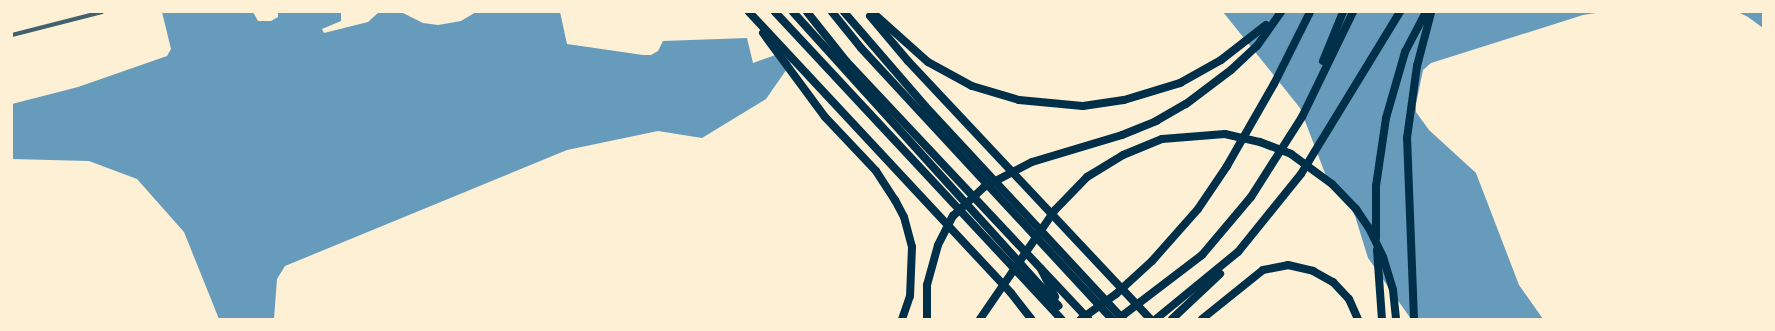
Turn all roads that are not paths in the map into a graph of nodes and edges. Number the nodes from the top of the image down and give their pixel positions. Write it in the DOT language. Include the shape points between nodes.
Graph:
graph roads {
  1 [pos="102,12"];
  2 [pos="748,12"];
  3 [pos="775,12"];
  4 [pos="793,12"];
  5 [pos="807,12"];
  6 [pos="832,12"];
  7 [pos="844,12"];
  8 [pos="867,12"];
  9 [pos="872,12"];
  10 [pos="1276,12"];
  11 [pos="1281,12"];
  12 [pos="1310,12"];
  13 [pos="1343,12"];
  14 [pos="1353,12"];
  15 [pos="1395,12"];
  16 [pos="1400,12"];
  17 [pos="1426,12"];
  18 [pos="1432,12"];
  19 [pos="12,35"];
  20 [pos="1302,116"];
  21 [pos="1041,269"];
  22 [pos="1059,306"];
  23 [pos="902,319"];
  24 [pos="927,319"];
  25 [pos="980,319"];
  26 [pos="1031,319"];
  27 [pos="1058,319"];
  28 [pos="1062,319"];
  29 [pos="1081,319"];
  30 [pos="1088,319"];
  31 [pos="1112,319"];
  32 [pos="1117,319"];
  33 [pos="1123,319"];
  34 [pos="1150,319"];
  35 [pos="1156,319"];
  36 [pos="1172,319"];
  37 [pos="1202,319"];
  38 [pos="1358,319"];
  39 [pos="1382,319"];
  40 [pos="1396,319"];
  41 [pos="1414,319"];
  1 -- 19 [label="street"];
  2 -- 23 [label="main road" via="825,117 876,171 904,217 912,247 910,296"];
  2 -- 26 [label="main road" via="1011,293"];
  3 -- 28 [label="main road"];
  4 -- 22 [label="main road"];
  5 -- 21 [label="main road" via="846,61"];
  6 -- 31 [label="main road"];
  7 -- 33 [label="main road" via="924,106"];
  8 -- 34 [label="main road" via="908,61"];
  9 -- 10 [label="main road" via="928,62 972,86 1019,100 1083,106 1124,100 1180,83 1221,60 1260,32"];
  11 -- 24 [label="main road" via="1257,46 1231,70 1186,104 1156,121 1122,135 1032,162 984,187 953,216 938,245 927,285"];
  12 -- 29 [label="main road" via="1274,84 1235,153 1198,209 1152,262 1116,294"];
  13 -- 20 [label="main road"];
  14 -- 20 [label="main road"];
  15 -- 36 [label="main road" via="1302,174 1247,249"];
  16 -- 35 [label="main road" via="1296,180 1238,252"];
  17 -- 39 [label="main road" via="1405,52 1386,118 1379,164 1376,186 1376,231"];
  18 -- 41 [label="main road" via="1417,66 1407,138"];
  20 -- 32 [label="main road" via="1252,197 1202,255"];
  21 -- 22 [label="main road"];
  21 -- 30 [label="main road"];
  22 -- 27 [label="main road"];
  25 -- 40 [label="main road" via="1055,210 1087,177 1123,156 1162,139 1225,134 1260,142 1291,154 1332,184 1356,209 1369,228 1383,257 1393,290"];
  37 -- 38 [label="main road" via="1263,270 1288,265 1312,271 1333,282 1349,299"];
}
